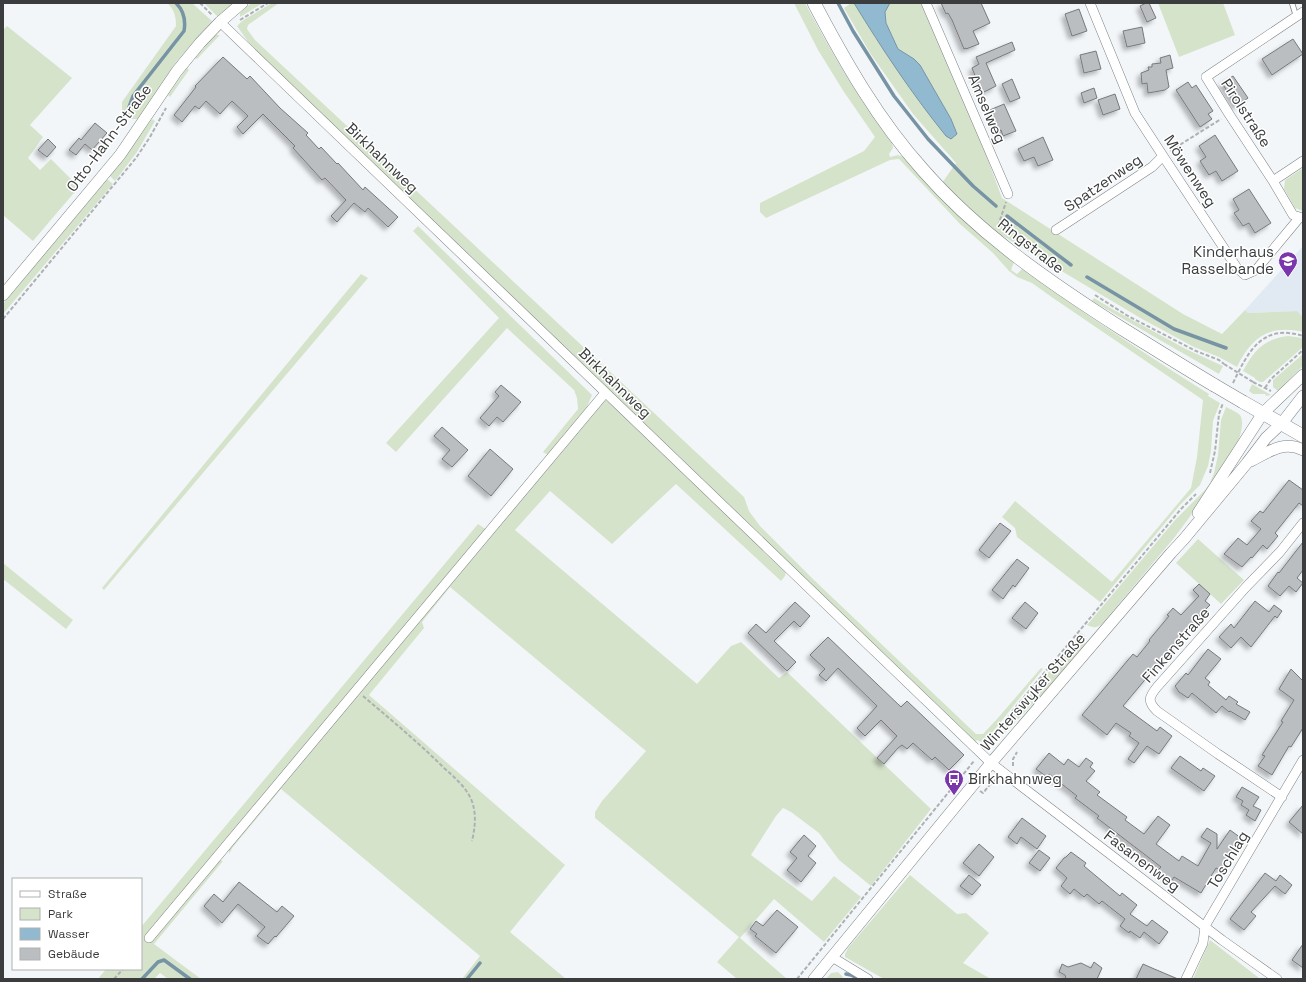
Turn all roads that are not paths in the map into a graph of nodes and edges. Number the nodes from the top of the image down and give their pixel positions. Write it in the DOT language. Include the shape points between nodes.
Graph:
graph roads {
  1 [pos="242,3"];
  2 [pos="814,3"];
  3 [pos="926,3"];
  4 [pos="1090,3"];
  5 [pos="1292,3"];
  6 [pos="1300,14"];
  7 [pos="220,22"];
  8 [pos="1163,156"];
  9 [pos="1303,162"];
  10 [pos="1273,181"];
  11 [pos="1008,194"];
  12 [pos="1302,218"];
  13 [pos="1056,230"];
  14 [pos="3,295"];
  15 [pos="1303,375"];
  16 [pos="605,393"];
  17 [pos="1303,396"];
  18 [pos="1263,413"];
  19 [pos="1282,423"];
  20 [pos="1303,436"];
  21 [pos="1303,450"];
  22 [pos="1247,463"];
  23 [pos="1303,523"];
  24 [pos="1171,553"];
  25 [pos="1303,760"];
  26 [pos="991,763"];
  27 [pos="1282,797"];
  28 [pos="1205,926"];
  29 [pos="149,938"];
  30 [pos="832,958"];
  31 [pos="814,979"];
  32 [pos="868,979"];
  33 [pos="1186,979"];
  34 [pos="1277,979"];
  1 -- 7 [label="street, Otto-Hahn-Straße"];
  2 -- 18 [label="main road, Ringstraße, bridge" via="840,53 871,102 913,158 946,194 996,241 1068,294"];
  3 -- 11 [label="street, Amselweg"];
  4 -- 8 [label="street, Möwenweg" via="1135,113"];
  5 -- 6 [label="lane"];
  6 -- 10 [label="street, Pirolstraße" via="1206,77"];
  7 -- 14 [label="street, Otto-Hahn-Straße" via="177,71 120,155"];
  7 -- 16 [label="street, Birkhahnweg"];
  8 -- 12 [label="street, Möwenweg" via="1237,268 1245,275 1256,270"];
  8 -- 13 [label="street, Spatzenweg" via="1152,167"];
  9 -- 10 [label="street"];
  10 -- 12 [label="street, Pirolstraße" via="1293,215"];
  15 -- 18 [label="street"];
  16 -- 26 [label="street, Birkhahnweg"];
  16 -- 29 [label="street"];
  17 -- 19 [label="street, Winterswyker Straße"];
  18 -- 19 [label="main road, Ringstraße"];
  18 -- 24 [label="street" via="1198,512 1180,534"];
  19 -- 20 [label="main road, Ringstraße"];
  19 -- 22 [label="street, Winterswyker Straße" via="1266,438"];
  21 -- 22 [label="street, Winterswyker Straße" via="1289,446 1278,447"];
  22 -- 24 [label="street, Winterswyker Straße"];
  23 -- 27 [label="street, Finkenstraße" via="1280,552 1162,681 1150,699 1157,711"];
  24 -- 26 [label="street, Winterswyker Straße"];
  25 -- 27 [label="street, Toschlag"];
  26 -- 28 [label="street, Fasanenweg"];
  26 -- 30 [label="street, Winterswyker Straße"];
  27 -- 28 [label="street, Toschlag"];
  28 -- 33 [label="street, Toschlag" via="1203,943"];
  28 -- 34 [label="street, Fasanenweg"];
  30 -- 31 [label="street, Winterswyker Straße"];
  30 -- 32 [label="street"];
}
